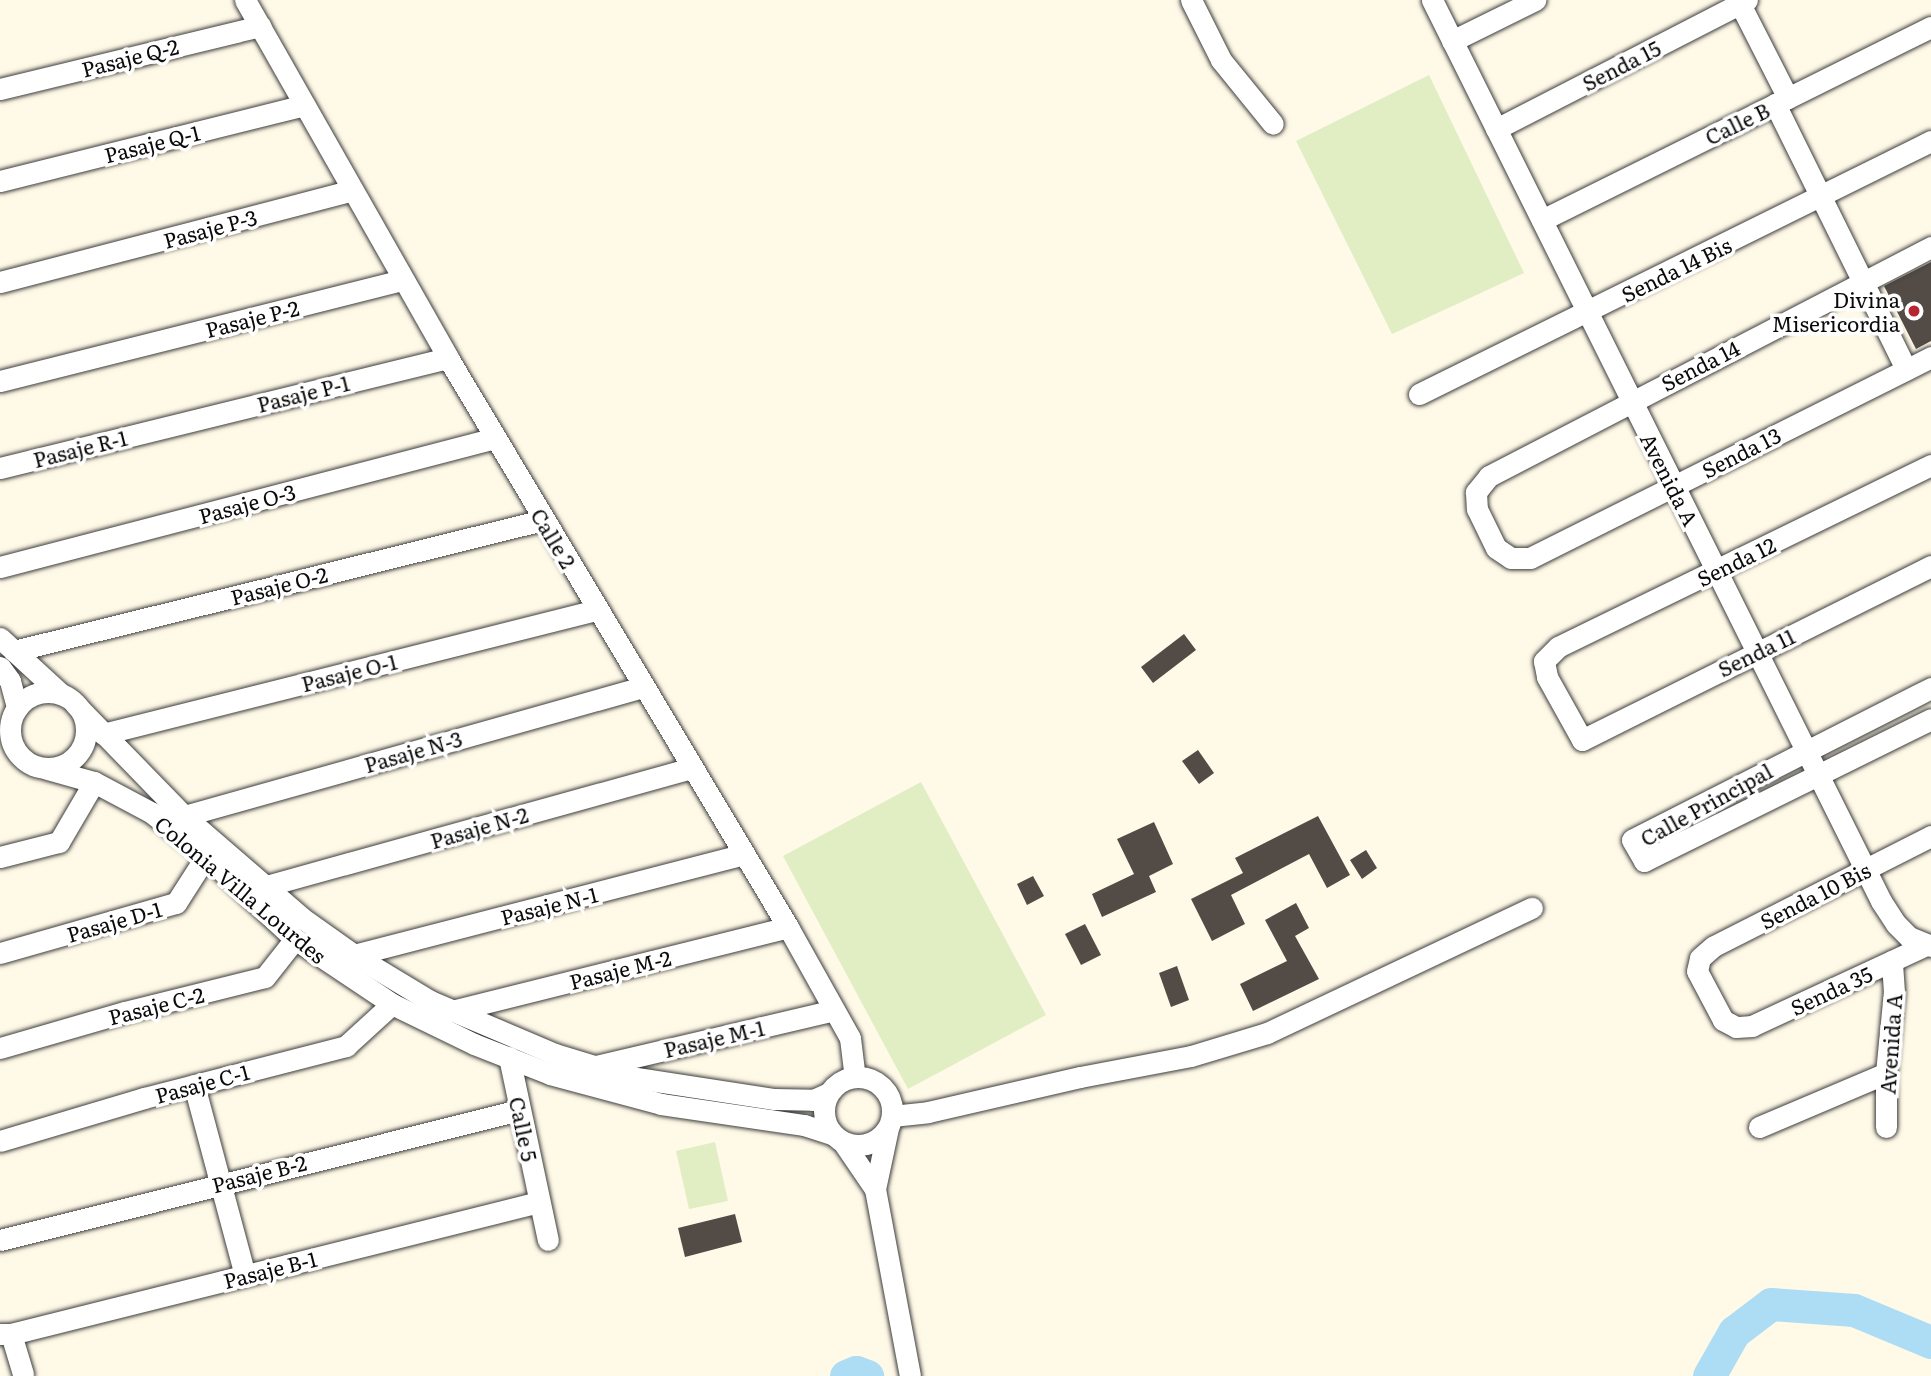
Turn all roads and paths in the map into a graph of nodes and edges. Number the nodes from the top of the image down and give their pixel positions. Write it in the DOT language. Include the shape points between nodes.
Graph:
graph roads {
  1 [pos="245,0"];
  2 [pos="1191,0"];
  3 [pos="1432,0"];
  4 [pos="1535,0"];
  5 [pos="1742,1"];
  6 [pos="261,26"];
  7 [pos="1931,27"];
  8 [pos="1452,41"];
  9 [pos="0,89"];
  10 [pos="1782,101"];
  11 [pos="305,104"];
  12 [pos="1273,124"];
  13 [pos="1496,129"];
  14 [pos="1931,141"];
  15 [pos="0,181"];
  16 [pos="352,190"];
  17 [pos="1822,197"];
  18 [pos="1542,220"];
  19 [pos="1931,247"];
  20 [pos="402,280"];
  21 [pos="0,282"];
  22 [pos="1861,283"];
  23 [pos="1587,313"];
  24 [pos="448,358"];
  25 [pos="1923,364"];
  26 [pos="0,381"];
  27 [pos="1419,394"];
  28 [pos="1630,401"];
  29 [pos="159,428"];
  30 [pos="495,438"];
  31 [pos="1931,465"];
  32 [pos="0,468"];
  33 [pos="1673,486"];
  34 [pos="543,520"];
  35 [pos="1511,558"];
  36 [pos="1931,566"];
  37 [pos="0,567"];
  38 [pos="1716,571"];
  39 [pos="596,610"];
  40 [pos="5,652"];
  41 [pos="1755,653"];
  42 [pos="642,687"];
  43 [pos="1931,688"];
  44 [pos="68,699"];
  45 [pos="1931,719"];
  46 [pos="9,721"];
  47 [pos="103,734"];
  48 [pos="1582,740"];
  49 [pos="1805,750"];
  50 [pos="0,762"];
  51 [pos="37,765"];
  52 [pos="692,768"];
  53 [pos="1818,774"];
  54 [pos="94,782"];
  55 [pos="184,816"];
  56 [pos="1931,836"];
  57 [pos="744,854"];
  58 [pos="206,856"];
  59 [pos="0,858"];
  60 [pos="1866,870"];
  61 [pos="266,886"];
  62 [pos="1532,908"];
  63 [pos="788,927"];
  64 [pos="295,939"];
  65 [pos="1927,946"];
  66 [pos="0,953"];
  67 [pos="354,955"];
  68 [pos="1892,961"];
  69 [pos="392,1004"];
  70 [pos="834,1010"];
  71 [pos="452,1011"];
  72 [pos="1736,1027"];
  73 [pos="0,1048"];
  74 [pos="509,1057"];
  75 [pos="594,1066"];
  76 [pos="1886,1073"];
  77 [pos="855,1077"];
  78 [pos="194,1085"];
  79 [pos="829,1093"];
  80 [pos="519,1110"];
  81 [pos="890,1122"];
  82 [pos="1759,1127"];
  83 [pos="1886,1127"];
  84 [pos="837,1138"];
  85 [pos="0,1141"];
  86 [pos="220,1182"];
  87 [pos="875,1189"];
  88 [pos="539,1202"];
  89 [pos="0,1240"];
  90 [pos="548,1240"];
  91 [pos="245,1275"];
  92 [pos="6,1334"];
  93 [pos="23,1374"];
  94 [pos="910,1376"];
  1 -- 6 [label="street, Calle 2"];
  2 -- 12 [label="street" via="1221,60"];
  3 -- 8 [label="street, Avenida A"];
  4 -- 8 [label="street"];
  5 -- 10 [label="street"];
  5 -- 13 [label="street, Senda 15"];
  6 -- 9 [label="street, Pasaje Q-2"];
  6 -- 11 [label="street, Calle 2"];
  7 -- 10 [label="street, Calle B"];
  8 -- 13 [label="street, Avenida A"];
  10 -- 17 [label="street"];
  10 -- 18 [label="street, Calle B"];
  11 -- 15 [label="street, Pasaje Q-1"];
  11 -- 16 [label="street, Calle 2"];
  13 -- 18 [label="street, Avenida A"];
  14 -- 17 [label="street, Senda 14 Bis"];
  16 -- 20 [label="street, Calle 2"];
  16 -- 21 [label="street, Pasaje P-3"];
  17 -- 22 [label="street"];
  17 -- 23 [label="street, Senda 14 Bis"];
  18 -- 23 [label="street, Avenida A"];
  19 -- 22 [label="street, Senda 14"];
  20 -- 24 [label="street, Calle 2"];
  20 -- 26 [label="street, Pasaje P-2"];
  22 -- 25 [label="street"];
  22 -- 28 [label="street, Senda 14"];
  23 -- 27 [label="street, Senda 14 Bis"];
  23 -- 28 [label="street, Avenida A"];
  24 -- 29 [label="street, Pasaje P-1"];
  24 -- 30 [label="street, Calle 2"];
  25 -- 33 [label="street, Senda 13"];
  28 -- 33 [label="street, Avenida A"];
  28 -- 35 [label="street, Senda 14" via="1489,477 1476,492 1477,509 1496,548"];
  29 -- 32 [label="street, Pasaje R-1"];
  30 -- 34 [label="street, Calle 2"];
  30 -- 37 [label="street, Pasaje O-3"];
  31 -- 38 [label="street, Senda 12"];
  33 -- 35 [label="street, Senda 13" via="1530,558"];
  33 -- 38 [label="street, Avenida A"];
  34 -- 39 [label="street, Calle 2"];
  34 -- 40 [label="street, Pasaje O-2"];
  36 -- 41 [label="street, Senda 11"];
  38 -- 41 [label="street, Avenida A"];
  38 -- 48 [label="street, Senda 12" via="1558,647 1544,661 1547,677"];
  39 -- 42 [label="street, Calle 2"];
  39 -- 47 [label="street, Pasaje O-1"];
  40 -- 44 [label="street, Colonia Villa Lourdes"];
  40 -- 46 [label="street"];
  41 -- 48 [label="street, Senda 11"];
  41 -- 49 [label="street, Avenida A"];
  42 -- 52 [label="street, Calle 2"];
  42 -- 55 [label="street, Pasaje N-3"];
  43 -- 49 [label="street, Calle Principal"];
  44 -- 46 [label="street" via="41,693 31,696"];
  44 -- 47 [label="street, Colonia Villa Lourdes"];
  44 -- 51 [label="street" via="82,715 85,740 69,762"];
  45 -- 53 [label="street, Calle Principal"];
  46 -- 51 [label="street" via="13,746"];
  47 -- 55 [label="street, Colonia Villa Lourdes"];
  49 -- 53 [label="street, Avenida A"];
  49 -- 53 [label="street, Calle Principal" via="1632,840 1644,861"];
  50 -- 51 [label="street"];
  51 -- 54 [label="street, Colonia Villa Lourdes"];
  52 -- 57 [label="street, Calle 2"];
  52 -- 61 [label="street, Pasaje N-2"];
  53 -- 60 [label="street, Avenida A"];
  54 -- 58 [label="street, Colonia Villa Lourdes" via="152,813"];
  54 -- 59 [label="street" via="59,842"];
  55 -- 61 [label="street, Colonia Villa Lourdes"];
  56 -- 60 [label="street, Senda 10 Bis"];
  57 -- 63 [label="street, Calle 2"];
  57 -- 67 [label="street, Pasaje N-1"];
  58 -- 64 [label="street, Colonia Villa Lourdes"];
  58 -- 66 [label="street, Pasaje D-1" via="176,903"];
  60 -- 65 [label="street, Avenida A" via="1896,924"];
  60 -- 72 [label="street, Senda 10 Bis" via="1714,946 1700,958 1697,971 1723,1020"];
  61 -- 67 [label="street, Colonia Villa Lourdes"];
  62 -- 81 [label="street" via="1268,1033 1191,1056"];
  63 -- 70 [label="street, Calle 2"];
  63 -- 71 [label="street, Pasaje M-2"];
  64 -- 69 [label="street, Colonia Villa Lourdes"];
  64 -- 73 [label="street, Pasaje C-2" via="265,977"];
  65 -- 68 [label="street, Senda 35"];
  67 -- 71 [label="street, Colonia Villa Lourdes"];
  68 -- 72 [label="street, Senda 35" via="1752,1026"];
  68 -- 76 [label="street, Avenida A" via="1894,992"];
  69 -- 74 [label="street, Colonia Villa Lourdes"];
  69 -- 78 [label="street, Pasaje C-1" via="346,1046"];
  70 -- 75 [label="street, Pasaje M-1"];
  70 -- 77 [label="street, Calle 2" via="850,1038"];
  71 -- 75 [label="street, Colonia Villa Lourdes"];
  74 -- 80 [label="street, Calle 5"];
  74 -- 84 [label="street, Colonia Villa Lourdes" via="550,1074 661,1104 804,1125"];
  75 -- 79 [label="street, Colonia Villa Lourdes" via="723,1093 813,1100"];
  76 -- 82 [label="street"];
  76 -- 83 [label="street, Avenida A"];
  77 -- 79 [label="street"];
  77 -- 81 [label="street" via="878,1084 891,1104"];
  78 -- 85 [label="street, Pasaje C-1"];
  78 -- 86 [label="street"];
  79 -- 84 [label="street" via="824,1114"];
  80 -- 86 [label="street, Pasaje B-2"];
  80 -- 88 [label="street, Calle 5"];
  81 -- 84 [label="street" via="868,1144 855,1146"];
  81 -- 87 [label="street"];
  84 -- 87 [label="street"];
  86 -- 89 [label="street, Pasaje B-2"];
  86 -- 91 [label="street"];
  87 -- 94 [label="street"];
  88 -- 90 [label="street, Calle 5"];
  88 -- 91 [label="street, Pasaje B-1"];
  91 -- 92 [label="street, Pasaje B-1"];
  92 -- 93 [label="street"];
}
